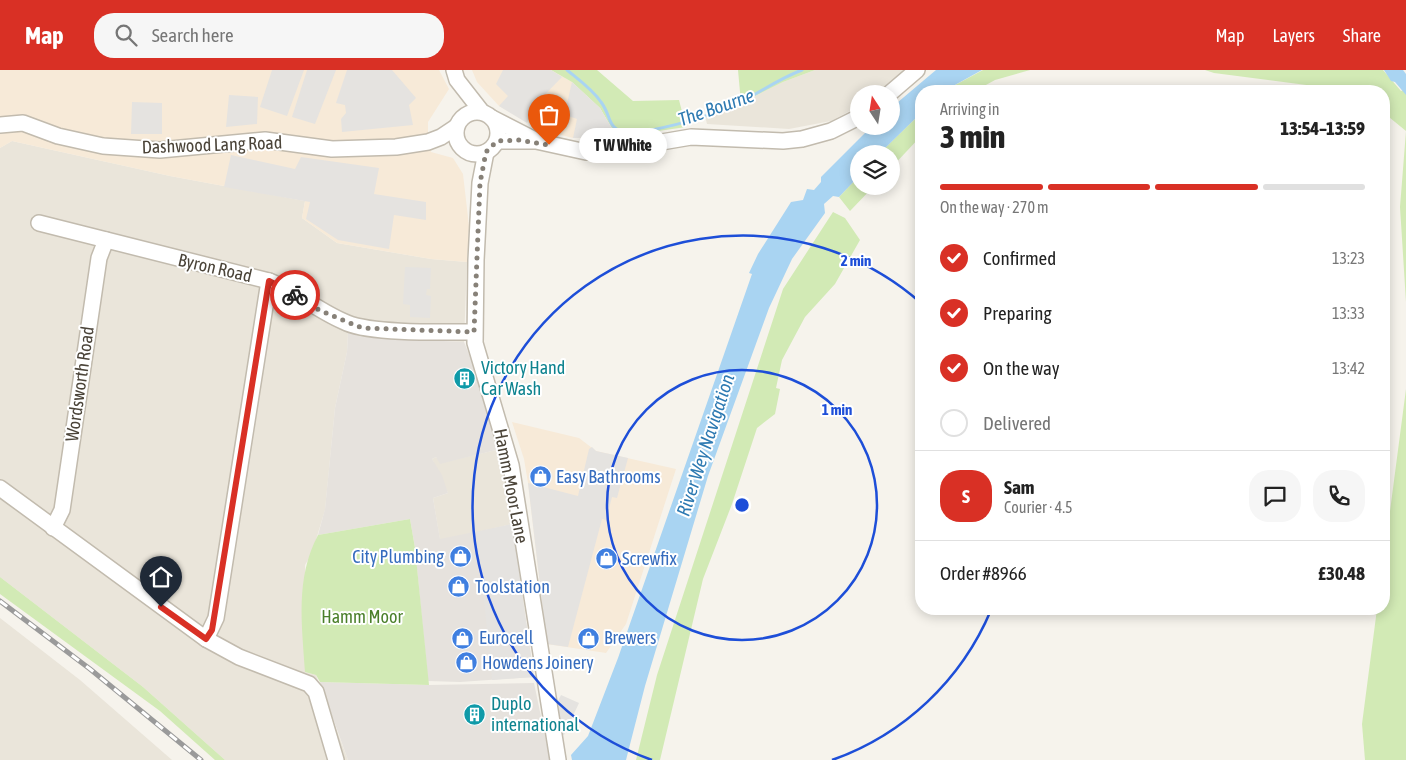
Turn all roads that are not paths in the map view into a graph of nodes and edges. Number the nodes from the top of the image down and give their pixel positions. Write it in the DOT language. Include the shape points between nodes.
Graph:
graph roads {
  1 [pos="917,70"];
  2 [pos="456,75"];
  3 [pos="900,85"];
  4 [pos="487,115"];
  5 [pos="850,122"];
  6 [pos="458,124"];
  7 [pos="0,125"];
  8 [pos="497,141"];
  9 [pos="536,141"];
  10 [pos="428,142"];
  11 [pos="464,149"];
  12 [pos="486,152"];
  13 [pos="480,183"];
  14 [pos="39,223"];
  15 [pos="106,240"];
  16 [pos="269,281"];
  17 [pos="474,332"];
  18 [pos="0,488"];
  19 [pos="53,528"];
  20 [pos="206,639"];
  21 [pos="336,760"];
  22 [pos="558,760"];
  1 -- 3 [label="street"];
  2 -- 4 [label="street"];
  2 -- 6 [label="street"];
  4 -- 6 [label="street" via="468,114"];
  4 -- 8 [label="street" via="498,128"];
  4 -- 9 [label="street"];
  5 -- 9 [label="street" via="831,131 783,141 691,137 603,152 586,152"];
  6 -- 10 [label="street, Dashwood Lang Road"];
  6 -- 11 [label="street" via="456,137"];
  7 -- 10 [label="street, Dashwood Lang Road" via="23,123 58,136 103,146 160,150 265,140 353,150"];
  8 -- 9 [label="street"];
  8 -- 12 [label="street"];
  10 -- 11 [label="street, Dashwood Lang Road"];
  11 -- 12 [label="street" via="478,154"];
  11 -- 13 [label="street, Hamm Moor Lane"];
  12 -- 13 [label="street, Hamm Moor Lane"];
  13 -- 17 [label="street, Hamm Moor Lane"];
  14 -- 15 [label="street, Byron Road"];
  15 -- 16 [label="street, Byron Road"];
  15 -- 19 [label="street, Wordsworth Road" via="99,258 62,510"];
  16 -- 17 [label="street, Byron Road" via="319,310 362,328"];
  16 -- 20 [label="street" via="216,618"];
  17 -- 22 [label="street, Hamm Moor Lane" via="511,465"];
  18 -- 19 [label="street"];
  19 -- 20 [label="street"];
  20 -- 21 [label="street" via="239,657 309,684 316,692"];
}
